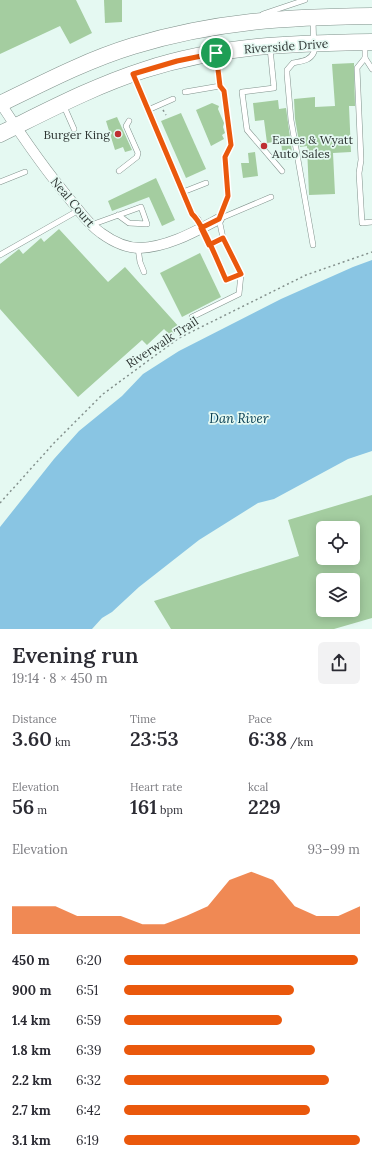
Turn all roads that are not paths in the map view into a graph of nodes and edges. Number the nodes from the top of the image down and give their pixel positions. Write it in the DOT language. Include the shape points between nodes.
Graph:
graph roads {
  1 [pos="305,0"];
  2 [pos="372,16"];
  3 [pos="313,17"];
  4 [pos="248,21"];
  5 [pos="369,42"];
  6 [pos="314,43"];
  7 [pos="269,45"];
  8 [pos="216,53"];
  9 [pos="366,58"];
  10 [pos="372,69"];
  11 [pos="133,74"];
  12 [pos="220,86"];
  13 [pos="185,92"];
  14 [pos="174,99"];
  15 [pos="63,103"];
  16 [pos="0,104"];
  17 [pos="148,110"];
  18 [pos="129,121"];
  19 [pos="15,126"];
  20 [pos="74,129"];
  21 [pos="0,134"];
  22 [pos="119,171"];
  23 [pos="282,171"];
  24 [pos="25,172"];
  25 [pos="0,182"];
  26 [pos="206,182"];
  27 [pos="183,192"];
  28 [pos="271,197"];
  29 [pos="79,210"];
  30 [pos="118,215"];
  31 [pos="219,219"];
  32 [pos="372,222"];
  33 [pos="90,225"];
  34 [pos="201,228"];
  35 [pos="223,238"];
  36 [pos="209,245"];
  37 [pos="313,245"];
  38 [pos="138,248"];
  39 [pos="0,255"];
  40 [pos="144,272"];
  41 [pos="241,274"];
  42 [pos="192,317"];
  1 -- 4 [label="lane"];
  2 -- 3 [label="main road"];
  3 -- 4 [label="main road"];
  3 -- 6 [label="lane"];
  4 -- 16 [label="main road" via="200,29 132,46 98,58"];
  5 -- 6 [label="main road, Riverside Drive"];
  5 -- 9 [label="lane"];
  6 -- 7 [label="main road, Riverside Drive"];
  6 -- 37 [label="lane" via="312,56 305,61 293,63 287,70 291,120"];
  7 -- 8 [label="main road, Riverside Drive"];
  7 -- 23 [label="lane" via="274,88 242,92 247,130"];
  8 -- 11 [label="main road, Riverside Drive"];
  8 -- 12 [label="lane"];
  9 -- 10 [label="lane"];
  9 -- 32 [label="lane" via="358,68 361,160 359,173 362,223"];
  11 -- 15 [label="main road, Riverside Drive"];
  11 -- 17 [label="lane"];
  12 -- 13 [label="lane"];
  12 -- 31 [label="lane" via="224,91 231,145 225,157 228,196"];
  14 -- 17 [label="lane"];
  15 -- 19 [label="main road, Riverside Drive"];
  15 -- 20 [label="lane"];
  16 -- 19 [label="street, Neal Court"];
  17 -- 27 [label="lane"];
  18 -- 22 [label="lane" via="126,126 138,153 137,157"];
  19 -- 21 [label="main road, Riverside Drive"];
  19 -- 29 [label="street, Neal Court"];
  24 -- 25 [label="lane"];
  26 -- 27 [label="lane"];
  27 -- 34 [label="lane"];
  28 -- 31 [label="lane"];
  29 -- 33 [label="street, Neal Court"];
  29 -- 39 [label="lane"];
  30 -- 30 [label="lane" via="141,207 147,224 129,223"];
  30 -- 33 [label="lane"];
  31 -- 34 [label="street, Neal Court"];
  31 -- 35 [label="lane"];
  33 -- 38 [label="street, Neal Court" via="111,240"];
  34 -- 36 [label="lane"];
  34 -- 38 [label="street, Neal Court" via="164,244"];
  35 -- 36 [label="lane"];
  35 -- 41 [label="lane"];
  36 -- 41 [label="lane" via="226,280"];
  38 -- 40 [label="lane"];
  41 -- 42 [label="lane" via="239,294"];
}
